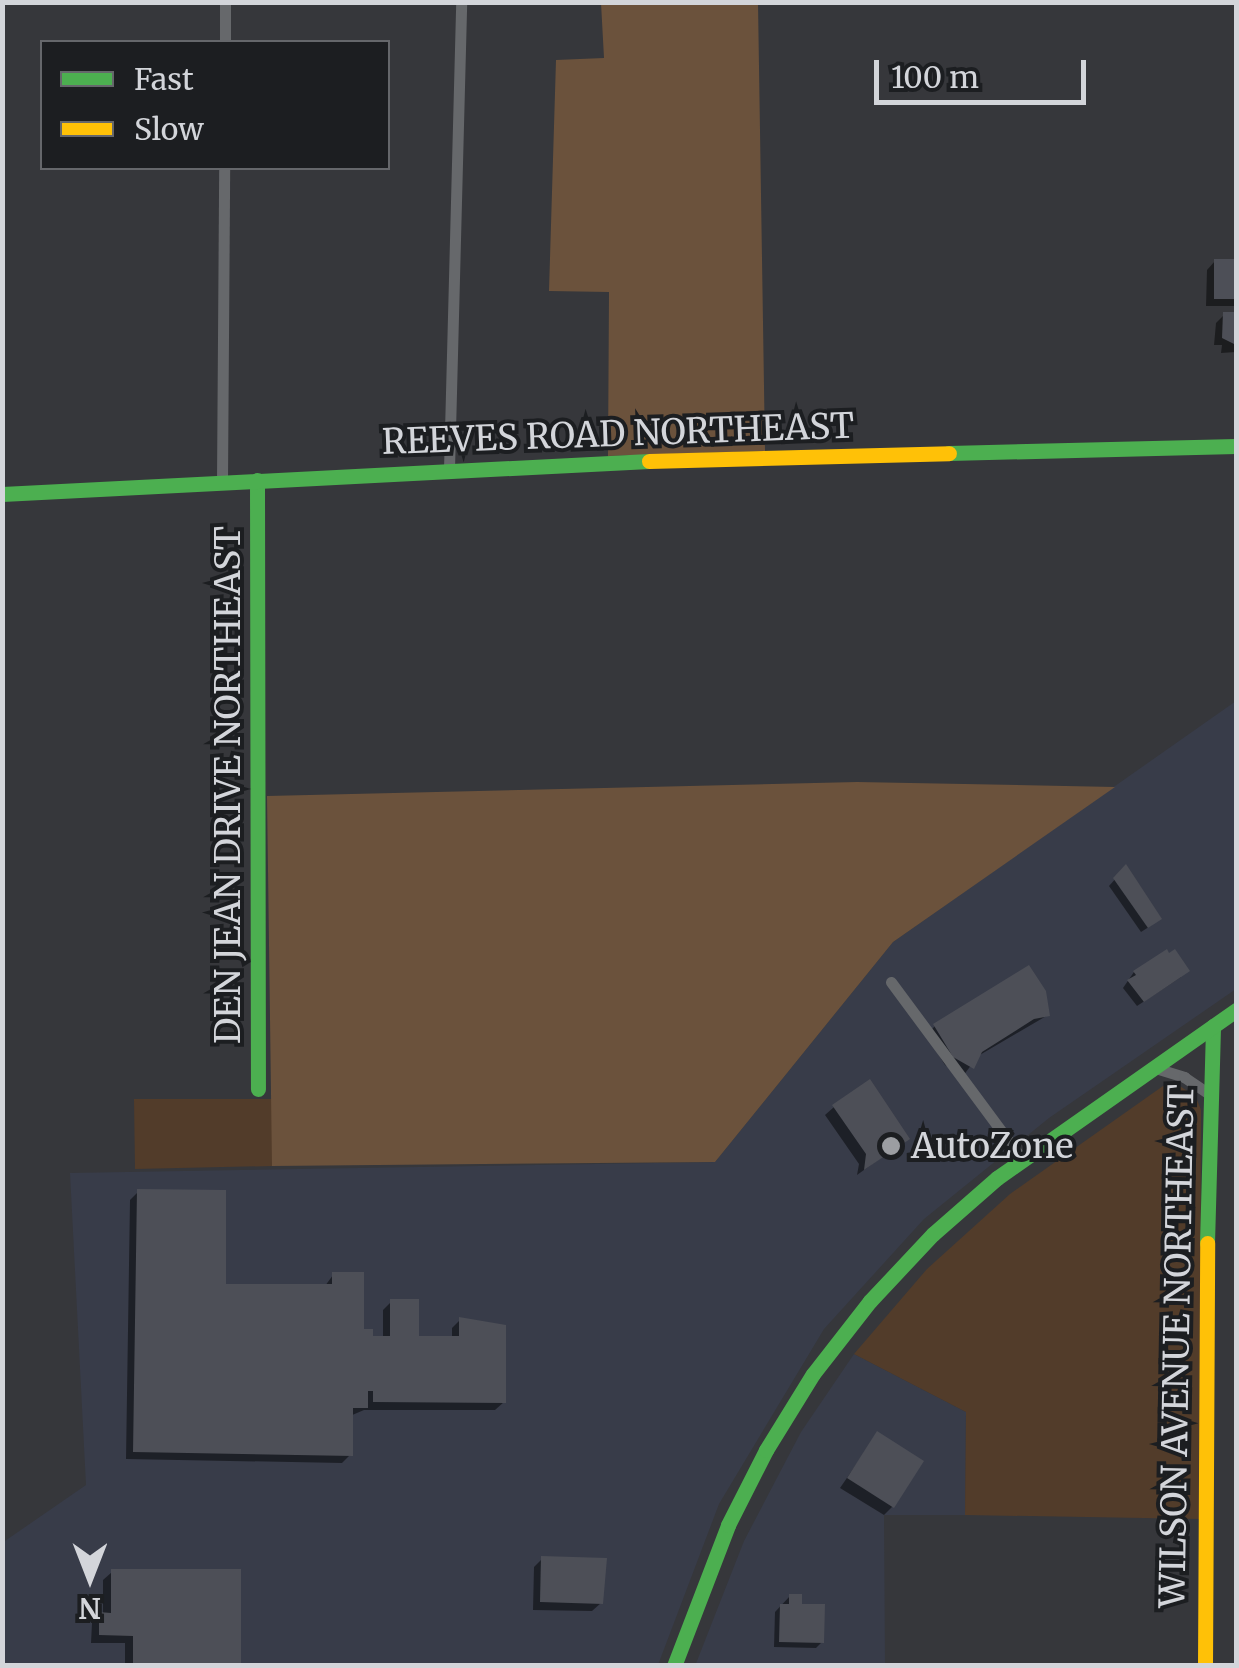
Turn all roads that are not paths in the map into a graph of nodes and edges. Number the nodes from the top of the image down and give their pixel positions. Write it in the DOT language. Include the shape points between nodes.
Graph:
graph roads {
  1 [pos="225,2"];
  2 [pos="461,2"];
  3 [pos="225,40"];
  4 [pos="224,170"];
  5 [pos="1236,446"];
  6 [pos="449,469"];
  7 [pos="258,480"];
  8 [pos="222,481"];
  9 [pos="2,494"];
  10 [pos="891,982"];
  11 [pos="1236,1010"];
  12 [pos="1213,1026"];
  13 [pos="1152,1067"];
  14 [pos="258,1090"];
  15 [pos="1208,1093"];
  16 [pos="1022,1159"];
  17 [pos="674,1666"];
  18 [pos="1205,1666"];
  1 -- 3 [label="street"];
  2 -- 6 [label="street"];
  4 -- 8 [label="street, DEN JEAN DRIVE NORTHEAST"];
  5 -- 6 [label="street, REEVES ROAD NORTHEAST"];
  6 -- 7 [label="street, REEVES ROAD NORTHEAST"];
  7 -- 8 [label="street, REEVES ROAD NORTHEAST"];
  7 -- 14 [label="street, DEN JEAN DRIVE NORTHEAST"];
  8 -- 9 [label="street, REEVES ROAD NORTHEAST"];
  10 -- 16 [label="street"];
  11 -- 12 [label="street"];
  12 -- 13 [label="street"];
  12 -- 15 [label="street, WILSON AVENUE NORTHEAST"];
  13 -- 15 [label="street"];
  13 -- 16 [label="street"];
  15 -- 18 [label="street, WILSON AVENUE NORTHEAST"];
  16 -- 17 [label="street" via="900,1267 813,1374 728,1524"];
}
